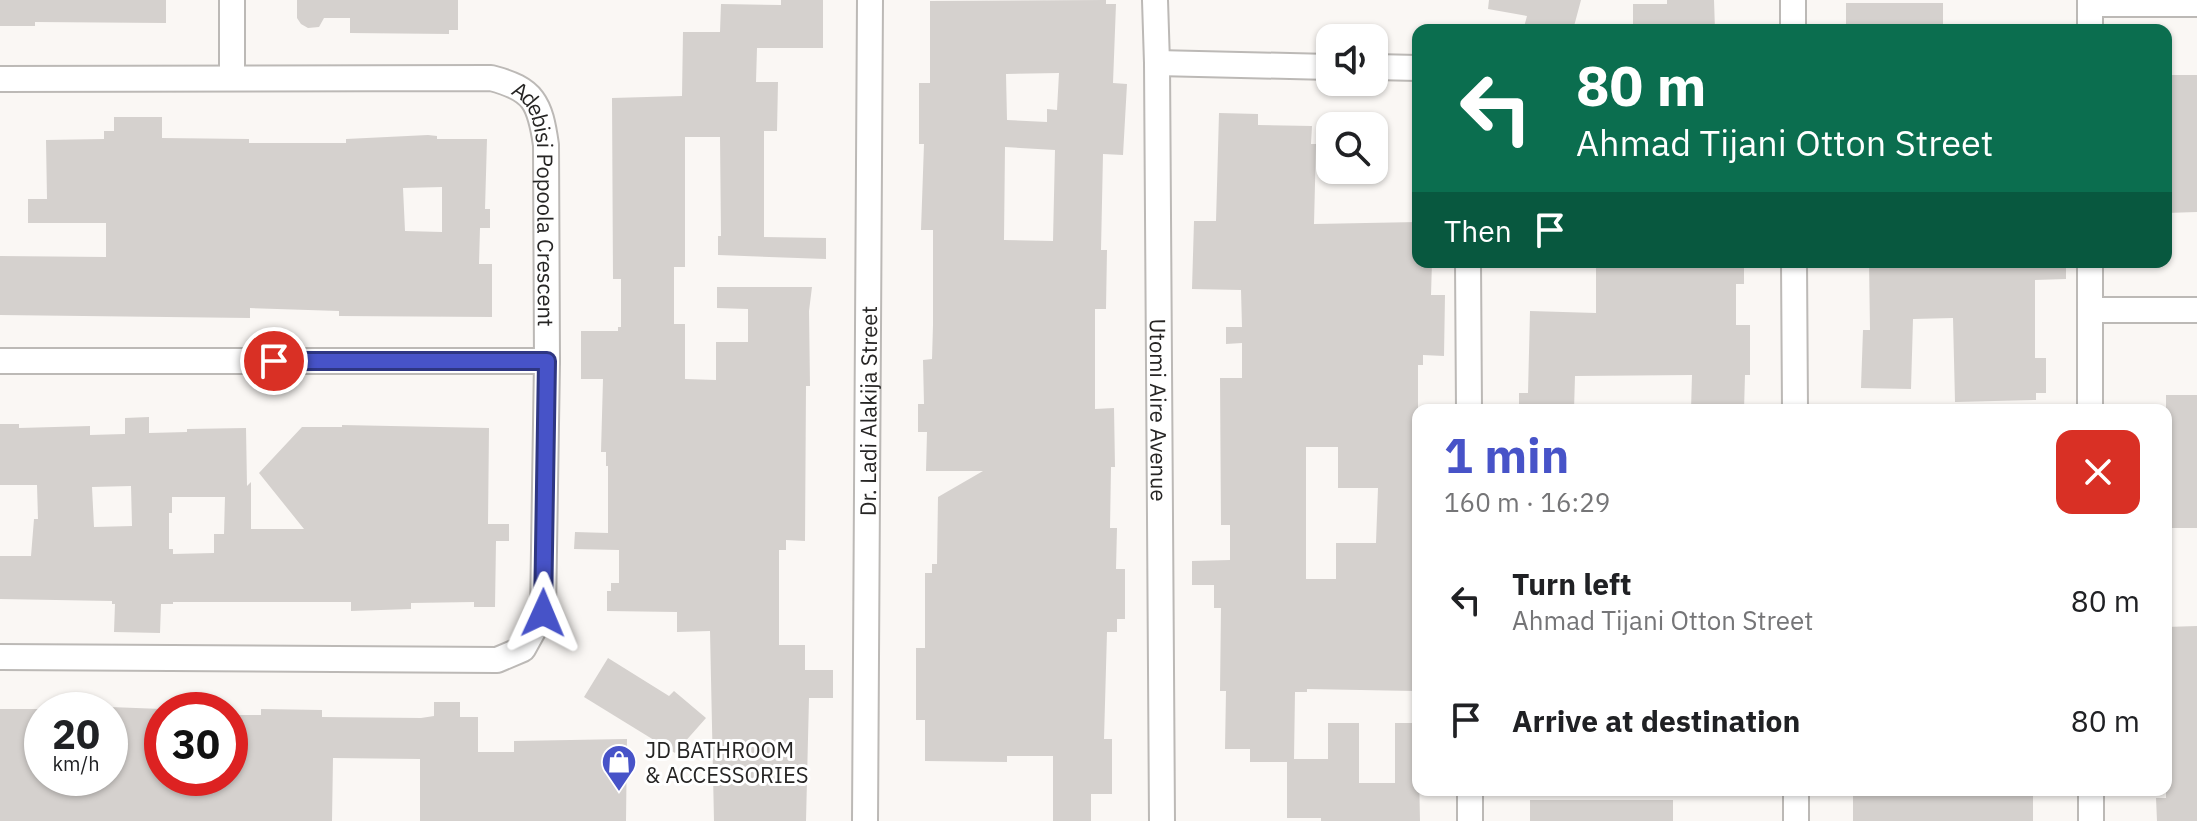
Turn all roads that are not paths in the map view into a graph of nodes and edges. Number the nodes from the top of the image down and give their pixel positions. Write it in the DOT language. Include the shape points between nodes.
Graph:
graph roads {
  1 [pos="232,0"];
  2 [pos="870,0"];
  3 [pos="1155,0"];
  4 [pos="1793,0"];
  5 [pos="2090,2"];
  6 [pos="2197,4"];
  7 [pos="1793,24"];
  8 [pos="2090,24"];
  9 [pos="1157,63"];
  10 [pos="1316,67"];
  11 [pos="1388,67"];
  12 [pos="1412,68"];
  13 [pos="232,78"];
  14 [pos="0,79"];
  15 [pos="1468,268"];
  16 [pos="1794,268"];
  17 [pos="2090,268"];
  18 [pos="2090,310"];
  19 [pos="2197,310"];
  20 [pos="0,361"];
  21 [pos="547,361"];
  22 [pos="1469,404"];
  23 [pos="1795,404"];
  24 [pos="2090,404"];
  25 [pos="0,657"];
  26 [pos="1470,796"];
  27 [pos="1796,796"];
  28 [pos="2091,796"];
  29 [pos="865,821"];
  30 [pos="1162,821"];
  31 [pos="1470,821"];
  32 [pos="1796,821"];
  33 [pos="2091,821"];
  1 -- 13 [label="street"];
  2 -- 29 [label="street, Dr. Ladi Alakija Street"];
  3 -- 9 [label="street, Utomi Aire Avenue"];
  4 -- 7 [label="street"];
  5 -- 6 [label="street"];
  5 -- 8 [label="street"];
  9 -- 10 [label="street"];
  9 -- 30 [label="street, Utomi Aire Avenue"];
  11 -- 12 [label="street"];
  13 -- 14 [label="street, Adebisi Popoola Crescent"];
  13 -- 21 [label="street, Adebisi Popoola Crescent" via="491,78 515,84 534,101 546,145"];
  15 -- 22 [label="street"];
  16 -- 23 [label="street"];
  17 -- 18 [label="street"];
  18 -- 19 [label="street"];
  18 -- 24 [label="street"];
  20 -- 21 [label="street"];
  21 -- 25 [label="street, Adebisi Popoola Crescent" via="543,613 523,649 497,660"];
  26 -- 31 [label="street"];
  27 -- 32 [label="street"];
  28 -- 33 [label="street"];
}
